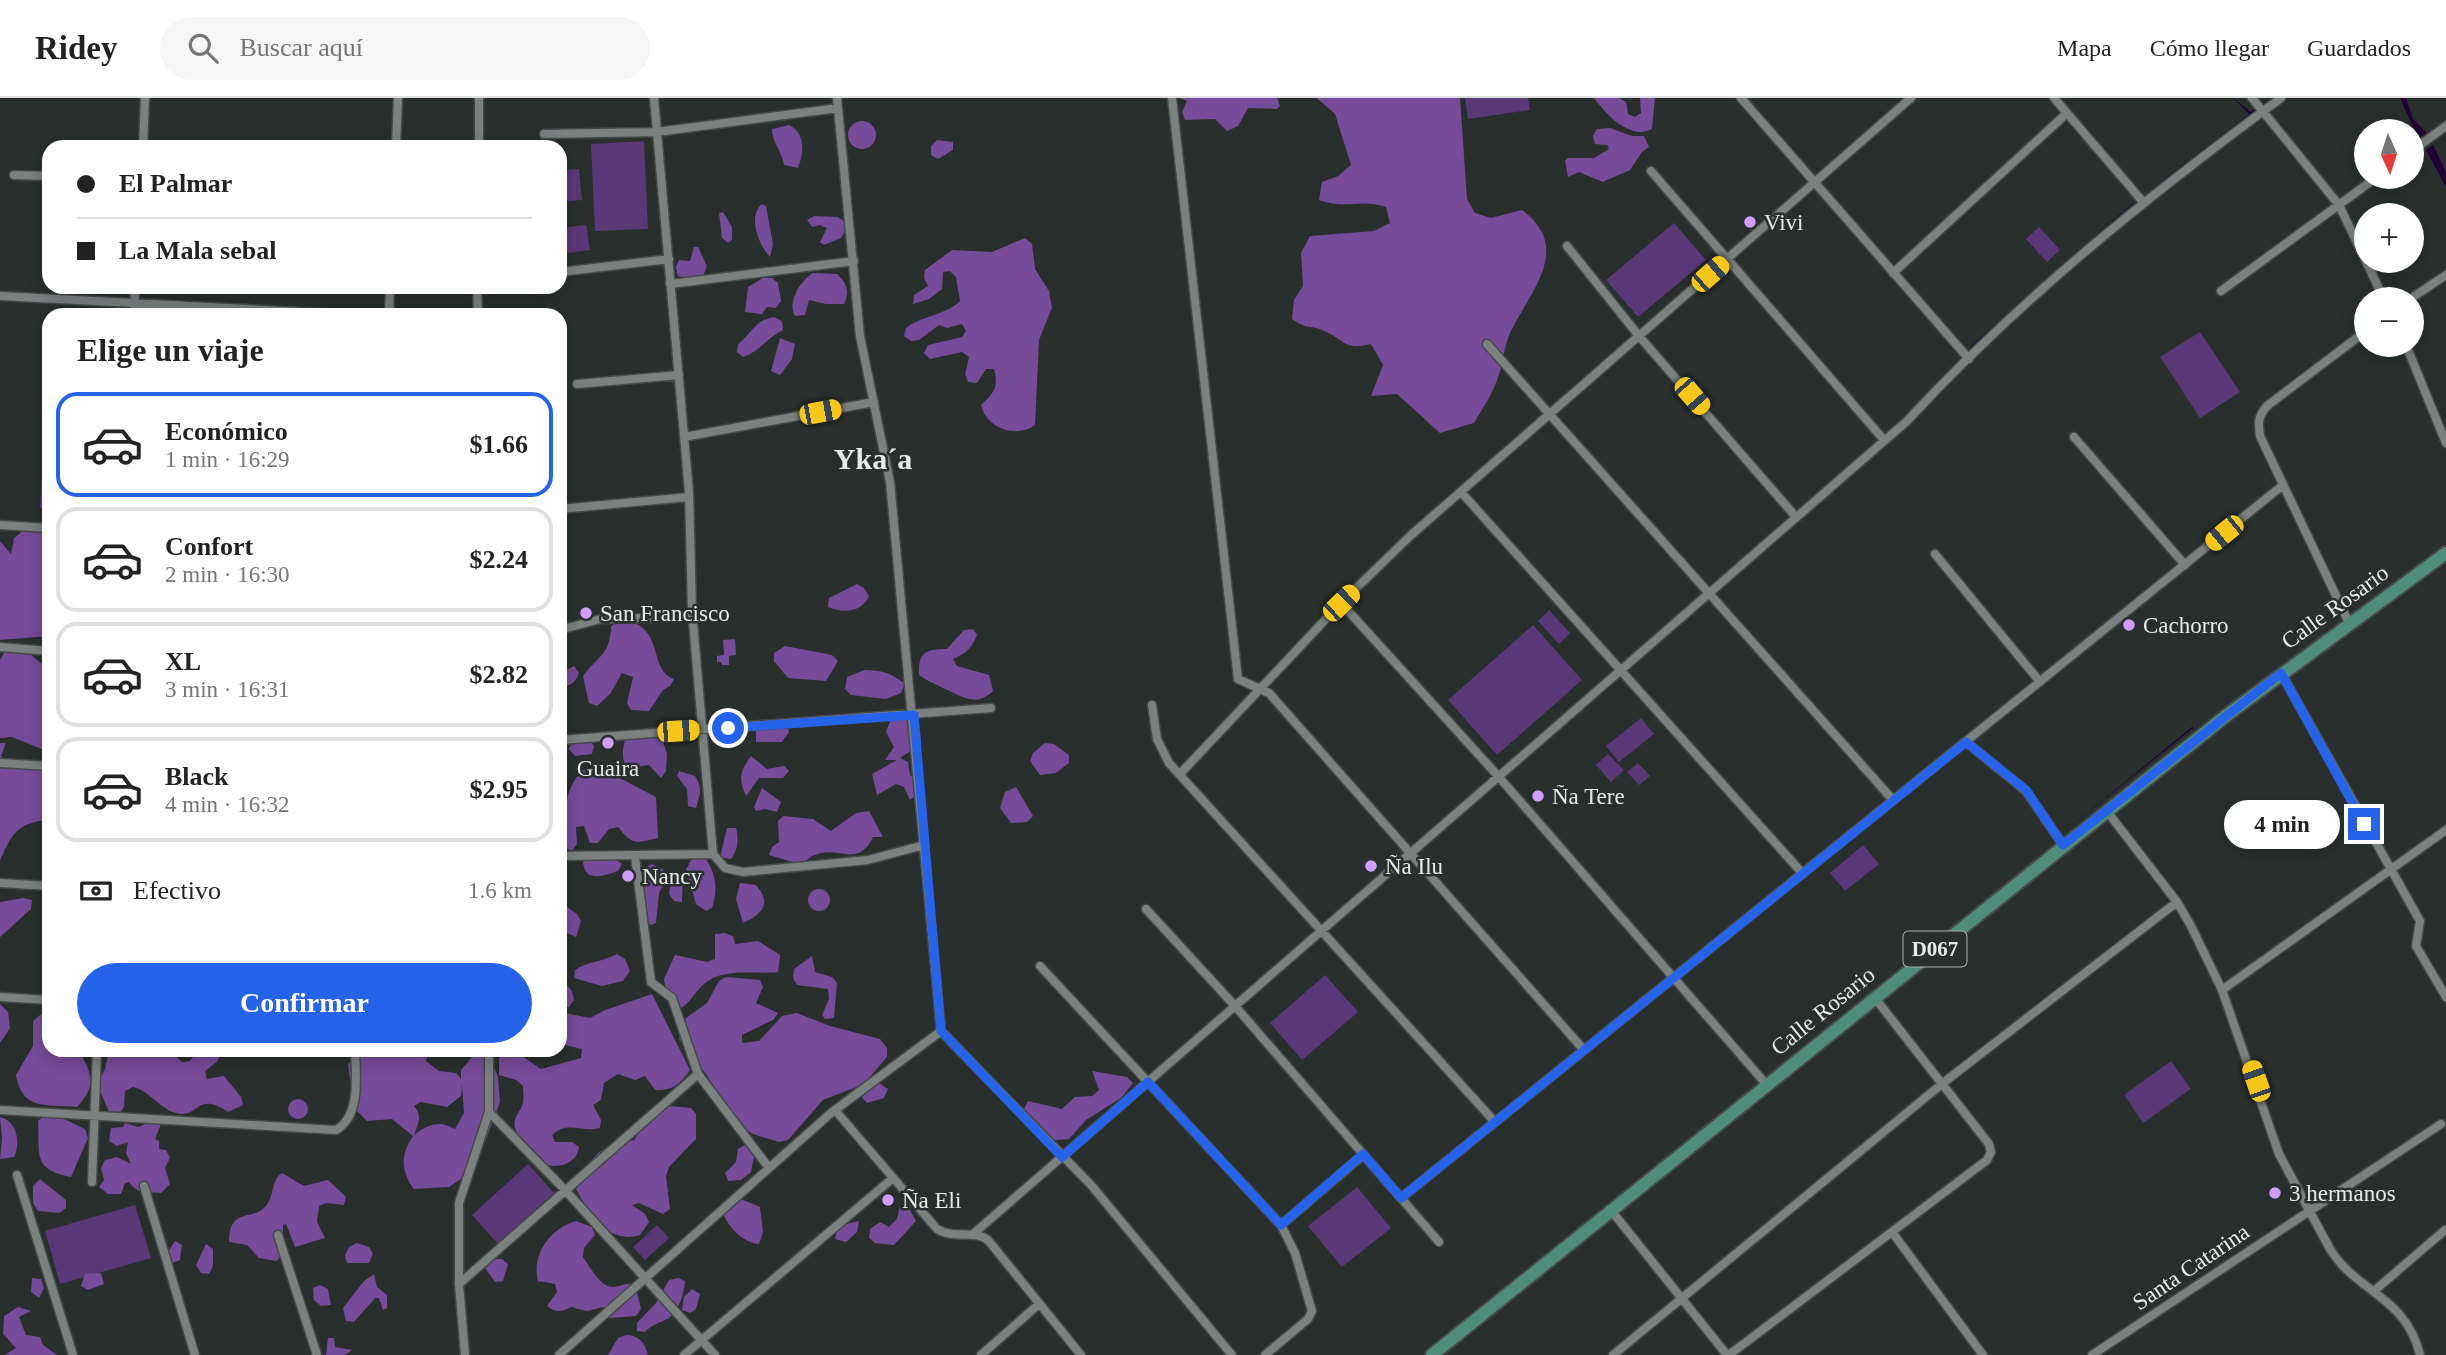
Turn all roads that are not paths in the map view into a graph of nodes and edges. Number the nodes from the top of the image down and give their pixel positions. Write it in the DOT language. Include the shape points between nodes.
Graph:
graph roads {
  1 [pos="145,98"];
  2 [pos="398,98"];
  3 [pos="479,98"];
  4 [pos="654,98"];
  5 [pos="837,98"];
  6 [pos="1172,98"];
  7 [pos="1741,98"];
  8 [pos="1911,98"];
  9 [pos="2054,98"];
  10 [pos="2252,98"];
  11 [pos="2281,98"];
  12 [pos="838,108"];
  13 [pos="2264,111"];
  14 [pos="2067,113"];
  15 [pos="2446,126"];
  16 [pos="657,132"];
  17 [pos="544,134"];
  18 [pos="143,140"];
  19 [pos="396,140"];
  20 [pos="479,140"];
  21 [pos="2424,142"];
  22 [pos="1651,170"];
  23 [pos="14,175"];
  24 [pos="42,176"];
  25 [pos="1814,183"];
  26 [pos="2361,189"];
  27 [pos="2144,203"];
  28 [pos="2339,205"];
  29 [pos="1567,246"];
  30 [pos="1728,258"];
  31 [pos="668,259"];
  32 [pos="854,261"];
  33 [pos="567,271"];
  34 [pos="1893,272"];
  35 [pos="2446,275"];
  36 [pos="670,284"];
  37 [pos="2378,287"];
  38 [pos="2424,290"];
  39 [pos="2221,291"];
  40 [pos="135,294"];
  41 [pos="0,296"];
  42 [pos="135,303"];
  43 [pos="135,308"];
  44 [pos="228,308"];
  45 [pos="1639,336"];
  46 [pos="2354,340"];
  47 [pos="1487,344"];
  48 [pos="2411,357"];
  49 [pos="1969,359"];
  50 [pos="679,375"];
  51 [pos="577,384"];
  52 [pos="874,402"];
  53 [pos="1550,414"];
  54 [pos="2074,437"];
  55 [pos="684,438"];
  56 [pos="1884,440"];
  57 [pos="2446,443"];
  58 [pos="2284,485"];
  59 [pos="1461,492"];
  60 [pos="689,497"];
  61 [pos="567,508"];
  62 [pos="1796,517"];
  63 [pos="0,525"];
  64 [pos="42,528"];
  65 [pos="2446,553"];
  66 [pos="1935,554"];
  67 [pos="2185,565"];
  68 [pos="1709,593"];
  69 [pos="1341,603"];
  70 [pos="692,617"];
  71 [pos="2350,623"];
  72 [pos="567,628"];
  73 [pos="0,647"];
  74 [pos="42,650"];
  75 [pos="1620,670"];
  76 [pos="2281,673"];
  77 [pos="2040,682"];
  78 [pos="1259,689"];
  79 [pos="1152,705"];
  80 [pos="991,708"];
  81 [pos="914,715"];
  82 [pos="702,730"];
  83 [pos="567,740"];
  84 [pos="1966,742"];
  85 [pos="0,763"];
  86 [pos="42,766"];
  87 [pos="1180,774"];
  88 [pos="1499,777"];
  89 [pos="1894,800"];
  90 [pos="2106,810"];
  91 [pos="2446,830"];
  92 [pos="924,845"];
  93 [pos="2063,845"];
  94 [pos="1410,853"];
  95 [pos="713,854"];
  96 [pos="567,856"];
  97 [pos="635,856"];
  98 [pos="2390,871"];
  99 [pos="1802,874"];
  100 [pos="0,883"];
  101 [pos="42,886"];
  102 [pos="2177,902"];
  103 [pos="1146,909"];
  104 [pos="1322,931"];
  105 [pos="1040,966"];
  106 [pos="1674,977"];
  107 [pos="2222,990"];
  108 [pos="0,997"];
  109 [pos="2446,997"];
  110 [pos="1875,998"];
  111 [pos="42,1000"];
  112 [pos="1235,1006"];
  113 [pos="941,1030"];
  114 [pos="1584,1050"];
  115 [pos="97,1057"];
  116 [pos="355,1057"];
  117 [pos="489,1057"];
  118 [pos="698,1074"];
  119 [pos="1148,1082"];
  120 [pos="1943,1083"];
  121 [pos="1766,1084"];
  122 [pos="0,1110"];
  123 [pos="835,1110"];
  124 [pos="489,1112"];
  125 [pos="94,1116"];
  126 [pos="1495,1122"];
  127 [pos="2441,1124"];
  128 [pos="1363,1154"];
  129 [pos="1062,1157"];
  130 [pos="769,1168"];
  131 [pos="17,1175"];
  132 [pos="893,1178"];
  133 [pos="92,1182"];
  134 [pos="144,1186"];
  135 [pos="565,1190"];
  136 [pos="1401,1198"];
  137 [pos="1610,1209"];
  138 [pos="2310,1211"];
  139 [pos="1281,1225"];
  140 [pos="2445,1230"];
  141 [pos="1892,1232"];
  142 [pos="278,1235"];
  143 [pos="972,1235"];
  144 [pos="1439,1242"];
  145 [pos="646,1278"];
  146 [pos="458,1284"];
  147 [pos="2374,1291"];
  148 [pos="1682,1299"];
  149 [pos="1039,1304"];
  150 [pos="702,1340"];
  151 [pos="2417,1354"];
  152 [pos="74,1355"];
  153 [pos="195,1355"];
  154 [pos="317,1355"];
  155 [pos="465,1355"];
  156 [pos="559,1355"];
  157 [pos="684,1355"];
  158 [pos="715,1355"];
  159 [pos="981,1355"];
  160 [pos="1081,1355"];
  161 [pos="1232,1355"];
  162 [pos="1265,1355"];
  163 [pos="1432,1355"];
  164 [pos="1614,1355"];
  165 [pos="1728,1355"];
  166 [pos="1983,1355"];
  167 [pos="2092,1355"];
  1 -- 18 [label="street"];
  2 -- 19 [label="street"];
  3 -- 20 [label="street"];
  4 -- 16 [label="street"];
  5 -- 12 [label="street"];
  6 -- 78 [label="street" via="1235,671 1242,684"];
  7 -- 25 [label="street"];
  8 -- 25 [label="street"];
  9 -- 14 [label="street"];
  10 -- 13 [label="street"];
  11 -- 13 [label="street"];
  12 -- 16 [label="street"];
  12 -- 32 [label="street"];
  13 -- 27 [label="street"];
  13 -- 28 [label="street"];
  14 -- 27 [label="street"];
  14 -- 34 [label="street"];
  15 -- 21 [label="street"];
  16 -- 17 [label="street"];
  16 -- 31 [label="street"];
  22 -- 30 [label="street"];
  23 -- 24 [label="street"];
  25 -- 30 [label="street"];
  25 -- 34 [label="street"];
  26 -- 28 [label="street"];
  27 -- 49 [label="street"];
  28 -- 37 [label="street"];
  28 -- 39 [label="street"];
  29 -- 45 [label="street"];
  30 -- 45 [label="street"];
  30 -- 56 [label="street"];
  31 -- 33 [label="street"];
  31 -- 36 [label="street"];
  32 -- 36 [label="street"];
  32 -- 52 [label="street" via="860,336"];
  34 -- 49 [label="street"];
  35 -- 38 [label="street"];
  36 -- 50 [label="street"];
  40 -- 42 [label="street"];
  41 -- 42 [label="street"];
  42 -- 43 [label="street"];
  42 -- 44 [label="street"];
  45 -- 53 [label="street"];
  45 -- 62 [label="street"];
  46 -- 58 [label="street" via="2259,416 2260,436"];
  47 -- 53 [label="street"];
  48 -- 57 [label="street"];
  49 -- 56 [label="street"];
  50 -- 51 [label="street"];
  50 -- 55 [label="street"];
  52 -- 55 [label="street"];
  52 -- 81 [label="street" via="890,482"];
  53 -- 59 [label="street"];
  53 -- 68 [label="street"];
  54 -- 67 [label="street"];
  55 -- 60 [label="street"];
  56 -- 62 [label="street"];
  58 -- 67 [label="street"];
  58 -- 71 [label="street"];
  59 -- 69 [label="street"];
  59 -- 75 [label="street"];
  60 -- 61 [label="street"];
  60 -- 70 [label="street"];
  62 -- 68 [label="street"];
  63 -- 64 [label="street"];
  65 -- 71 [label="main road, Calle Rosario / D067"];
  66 -- 77 [label="street"];
  67 -- 77 [label="street"];
  68 -- 75 [label="street"];
  68 -- 89 [label="street"];
  69 -- 78 [label="street"];
  69 -- 88 [label="street"];
  70 -- 72 [label="street" via="600,619"];
  70 -- 82 [label="street"];
  71 -- 76 [label="main road, Calle Rosario / D067"];
  73 -- 74 [label="street"];
  75 -- 88 [label="street"];
  75 -- 99 [label="street"];
  76 -- 90 [label="main road, Calle Rosario / D067"];
  76 -- 98 [label="street"];
  77 -- 84 [label="street"];
  78 -- 87 [label="street"];
  78 -- 94 [label="street" via="1269,693"];
  79 -- 87 [label="street" via="1160,748"];
  80 -- 81 [label="street"];
  81 -- 82 [label="street"];
  81 -- 92 [label="street"];
  82 -- 83 [label="street"];
  82 -- 95 [label="street"];
  84 -- 89 [label="street"];
  84 -- 93 [label="street" via="2026,790"];
  85 -- 86 [label="street"];
  87 -- 104 [label="street"];
  88 -- 94 [label="street"];
  88 -- 106 [label="street"];
  89 -- 99 [label="street"];
  90 -- 93 [label="main road, Calle Rosario / D067"];
  90 -- 102 [label="street"];
  91 -- 98 [label="street"];
  92 -- 95 [label="street" via="868,860 743,872 725,868"];
  92 -- 113 [label="street"];
  93 -- 110 [label="main road, Calle Rosario / D067"];
  94 -- 104 [label="street"];
  94 -- 114 [label="street"];
  95 -- 97 [label="street"];
  96 -- 97 [label="street"];
  97 -- 118 [label="street" via="649,976 672,998"];
  98 -- 107 [label="street"];
  98 -- 109 [label="street" via="2420,921 2416,946"];
  99 -- 106 [label="street"];
  100 -- 101 [label="street"];
  102 -- 107 [label="street"];
  102 -- 120 [label="street"];
  103 -- 112 [label="street"];
  104 -- 112 [label="street"];
  104 -- 126 [label="street"];
  105 -- 119 [label="street"];
  106 -- 114 [label="street"];
  106 -- 121 [label="street"];
  107 -- 138 [label="street" via="2279,1154"];
  108 -- 111 [label="street"];
  110 -- 120 [label="street"];
  110 -- 121 [label="main road, Calle Rosario / D067"];
  112 -- 119 [label="street"];
  112 -- 128 [label="street"];
  113 -- 123 [label="street"];
  113 -- 129 [label="street"];
  114 -- 126 [label="street"];
  115 -- 125 [label="street"];
  116 -- 125 [label="street" via="353,1107 336,1130"];
  117 -- 124 [label="street"];
  118 -- 130 [label="street"];
  118 -- 135 [label="street"];
  119 -- 129 [label="street"];
  119 -- 139 [label="street"];
  120 -- 141 [label="street" via="1991,1152"];
  120 -- 148 [label="street"];
  121 -- 137 [label="main road, Calle Rosario / D067"];
  122 -- 125 [label="street"];
  123 -- 130 [label="street"];
  123 -- 132 [label="street"];
  124 -- 135 [label="street"];
  124 -- 146 [label="street" via="458,1203"];
  125 -- 133 [label="street"];
  126 -- 136 [label="street"];
  127 -- 138 [label="street, Santa Catarina"];
  128 -- 136 [label="street"];
  128 -- 139 [label="street"];
  129 -- 143 [label="street"];
  129 -- 161 [label="street" via="1091,1185"];
  130 -- 145 [label="street"];
  131 -- 152 [label="street"];
  132 -- 143 [label="street" via="937,1229 950,1236"];
  132 -- 150 [label="street"];
  134 -- 153 [label="street"];
  135 -- 145 [label="street"];
  135 -- 146 [label="street"];
  136 -- 144 [label="street"];
  137 -- 148 [label="street"];
  137 -- 163 [label="main road, Calle Rosario / D067"];
  138 -- 147 [label="street" via="2334,1255"];
  138 -- 167 [label="street, Santa Catarina"];
  139 -- 162 [label="street" via="1295,1253 1312,1311"];
  140 -- 147 [label="street"];
  141 -- 165 [label="street"];
  141 -- 166 [label="street"];
  142 -- 154 [label="street"];
  143 -- 149 [label="street" via="988,1240"];
  145 -- 150 [label="street"];
  145 -- 156 [label="street"];
  146 -- 155 [label="street"];
  147 -- 151 [label="street" via="2402,1314 2415,1336"];
  148 -- 164 [label="street"];
  148 -- 165 [label="street"];
  149 -- 159 [label="street"];
  149 -- 160 [label="street"];
  150 -- 157 [label="street"];
  150 -- 158 [label="street"];
}
